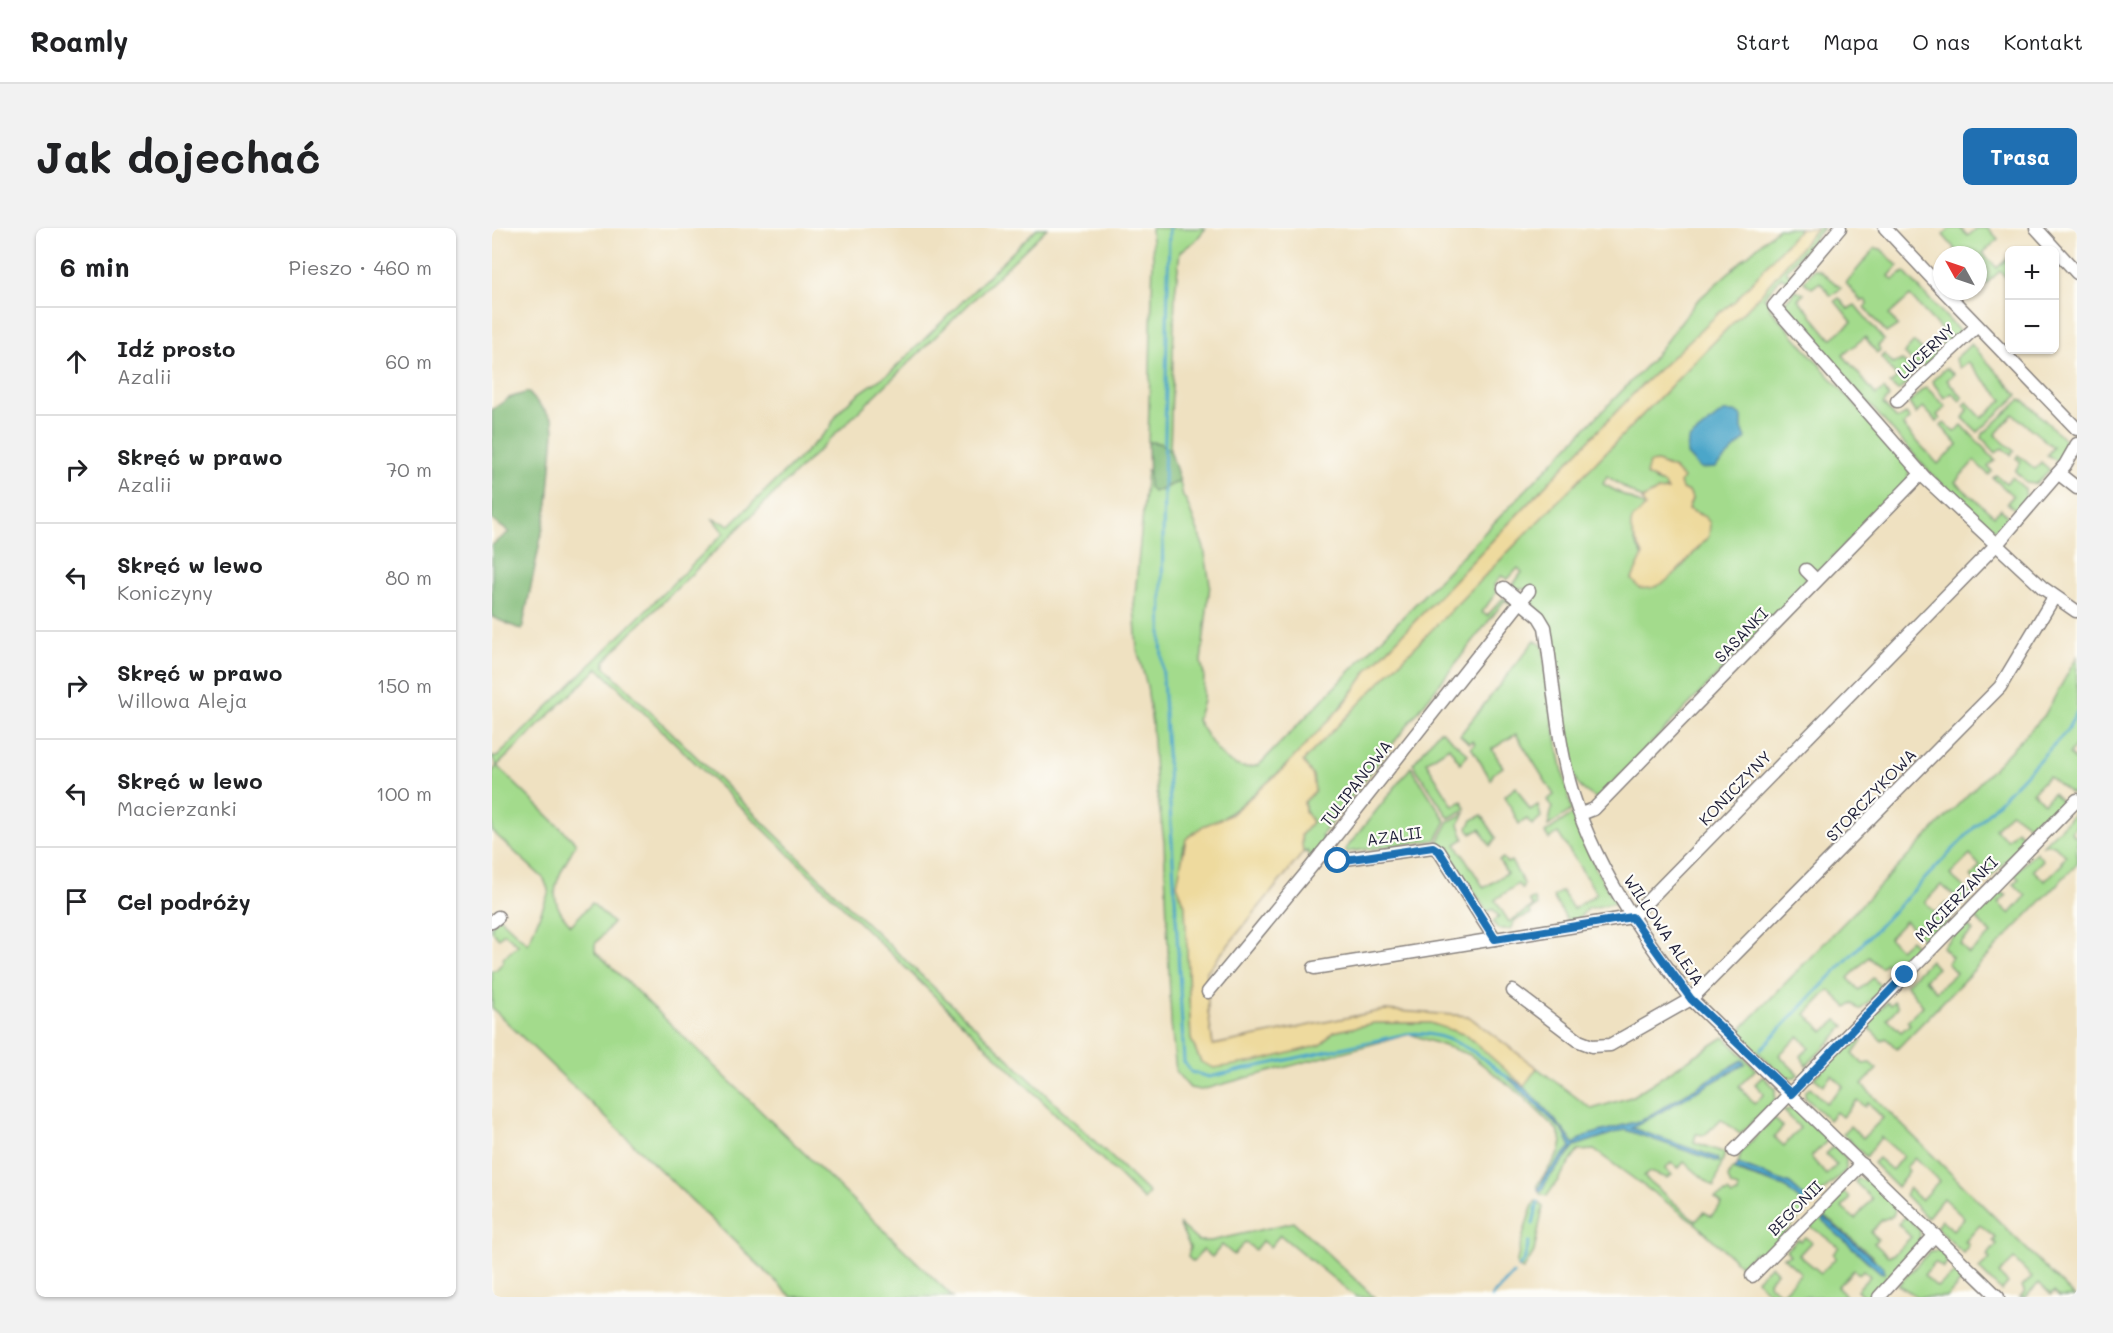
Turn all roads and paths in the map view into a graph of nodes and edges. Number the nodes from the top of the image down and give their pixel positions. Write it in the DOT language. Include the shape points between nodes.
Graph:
graph roads {
  1 [pos="1840,228"];
  2 [pos="1885,228"];
  3 [pos="2036,228"];
  4 [pos="2077,273"];
  5 [pos="1933,279"];
  6 [pos="1952,300"];
  7 [pos="1977,326"];
  8 [pos="1897,401"];
  9 [pos="2077,429"];
  10 [pos="2077,444"];
  11 [pos="2058,473"];
  12 [pos="1921,474"];
  13 [pos="2077,489"];
  14 [pos="1997,544"];
  15 [pos="1806,570"];
  16 [pos="1816,580"];
  17 [pos="1504,588"];
  18 [pos="1529,591"];
  19 [pos="2054,597"];
  20 [pos="1521,602"];
  21 [pos="2076,611"];
  22 [pos="2077,800"];
  23 [pos="1581,814"];
  24 [pos="1322,853"];
  25 [pos="1632,917"];
  26 [pos="1495,939"];
  27 [pos="1314,968"];
  28 [pos="1513,991"];
  29 [pos="1208,992"];
  30 [pos="1691,999"];
  31 [pos="1791,1094"];
  32 [pos="1734,1151"];
  33 [pos="1862,1164"];
  34 [pos="1935,1235"];
  35 [pos="1752,1276"];
  36 [pos="1879,1297"];
  37 [pos="1998,1297"];
  1 -- 12 [label="street" via="1774,306"];
  2 -- 5 [label="street, LUCERNY"];
  3 -- 4 [label="street"];
  6 -- 7 [label="street, LUCERNY"];
  7 -- 8 [label="street, LUCERNY"];
  7 -- 9 [label="street, LUCERNY"];
  10 -- 11 [label="street, KONICZYNY"];
  11 -- 13 [label="street"];
  11 -- 14 [label="street, KONICZYNY"];
  12 -- 14 [label="street"];
  12 -- 16 [label="street, SASANKI"];
  14 -- 19 [label="street"];
  14 -- 25 [label="street, KONICZYNY"];
  15 -- 16 [label="street"];
  16 -- 23 [label="street, SASANKI" via="1594,809"];
  17 -- 20 [label="street, WILLOWA ALEJA"];
  18 -- 20 [label="street, TULIPANOWA"];
  19 -- 21 [label="street"];
  19 -- 30 [label="street, STORCZYKOWA" via="2000,687"];
  20 -- 23 [label="street, WILLOWA ALEJA" via="1545,627 1558,690 1568,773"];
  20 -- 24 [label="street, TULIPANOWA"];
  22 -- 31 [label="street, MACIERZANKI"];
  23 -- 25 [label="street, WILLOWA ALEJA" via="1614,889"];
  24 -- 26 [label="street, AZALII" via="1338,861 1433,847"];
  24 -- 29 [label="street, TULIPANOWA"];
  25 -- 26 [label="street"];
  25 -- 30 [label="street, WILLOWA ALEJA"];
  26 -- 27 [label="street"];
  28 -- 30 [label="street, STORCZYKOWA" via="1579,1041 1593,1047 1610,1046"];
  30 -- 31 [label="street, WILLOWA ALEJA"];
  31 -- 32 [label="street, MACIERZANKI"];
  31 -- 33 [label="street, WILLOWA ALEJA"];
  33 -- 34 [label="street, WILLOWA ALEJA"];
  33 -- 35 [label="street, BEGONII"];
  34 -- 36 [label="street"];
  34 -- 37 [label="street, WILLOWA ALEJA"];
}
